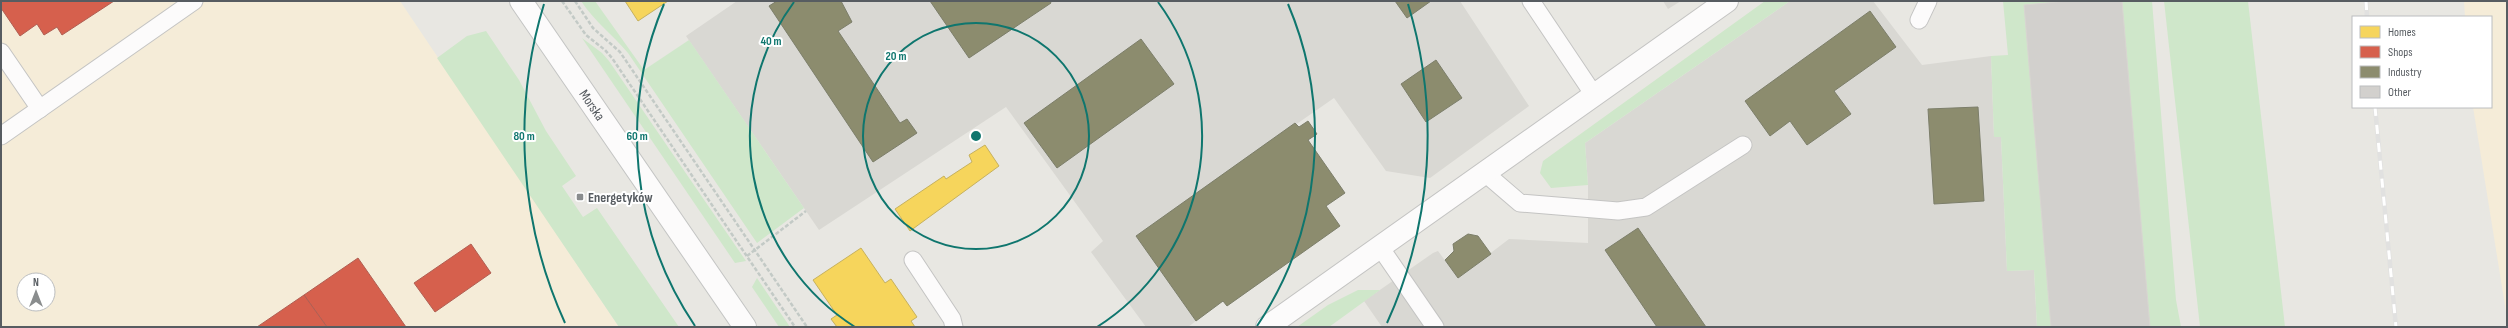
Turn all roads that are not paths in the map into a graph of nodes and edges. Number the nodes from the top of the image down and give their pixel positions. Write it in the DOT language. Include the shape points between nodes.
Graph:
graph roads {
  1 [pos="194,1"];
  2 [pos="521,1"];
  3 [pos="1531,1"];
  4 [pos="1726,1"];
  5 [pos="1928,1"];
  6 [pos="1919,20"];
  7 [pos="1,52"];
  8 [pos="1594,95"];
  9 [pos="40,109"];
  10 [pos="1,136"];
  11 [pos="1743,145"];
  12 [pos="1485,173"];
  13 [pos="1380,247"];
  14 [pos="913,260"];
  15 [pos="744,327"];
  16 [pos="954,327"];
  17 [pos="1267,327"];
  18 [pos="1435,327"];
  1 -- 9 [label="lane"];
  2 -- 15 [label="street, Morska"];
  3 -- 8 [label="lane"];
  4 -- 8 [label="street"];
  5 -- 6 [label="lane"];
  7 -- 9 [label="lane"];
  8 -- 12 [label="street"];
  9 -- 10 [label="lane"];
  11 -- 12 [label="lane" via="1646,207 1625,210 1520,203"];
  12 -- 13 [label="street"];
  13 -- 17 [label="street"];
  13 -- 18 [label="lane"];
  14 -- 16 [label="lane" via="952,319"];
}
